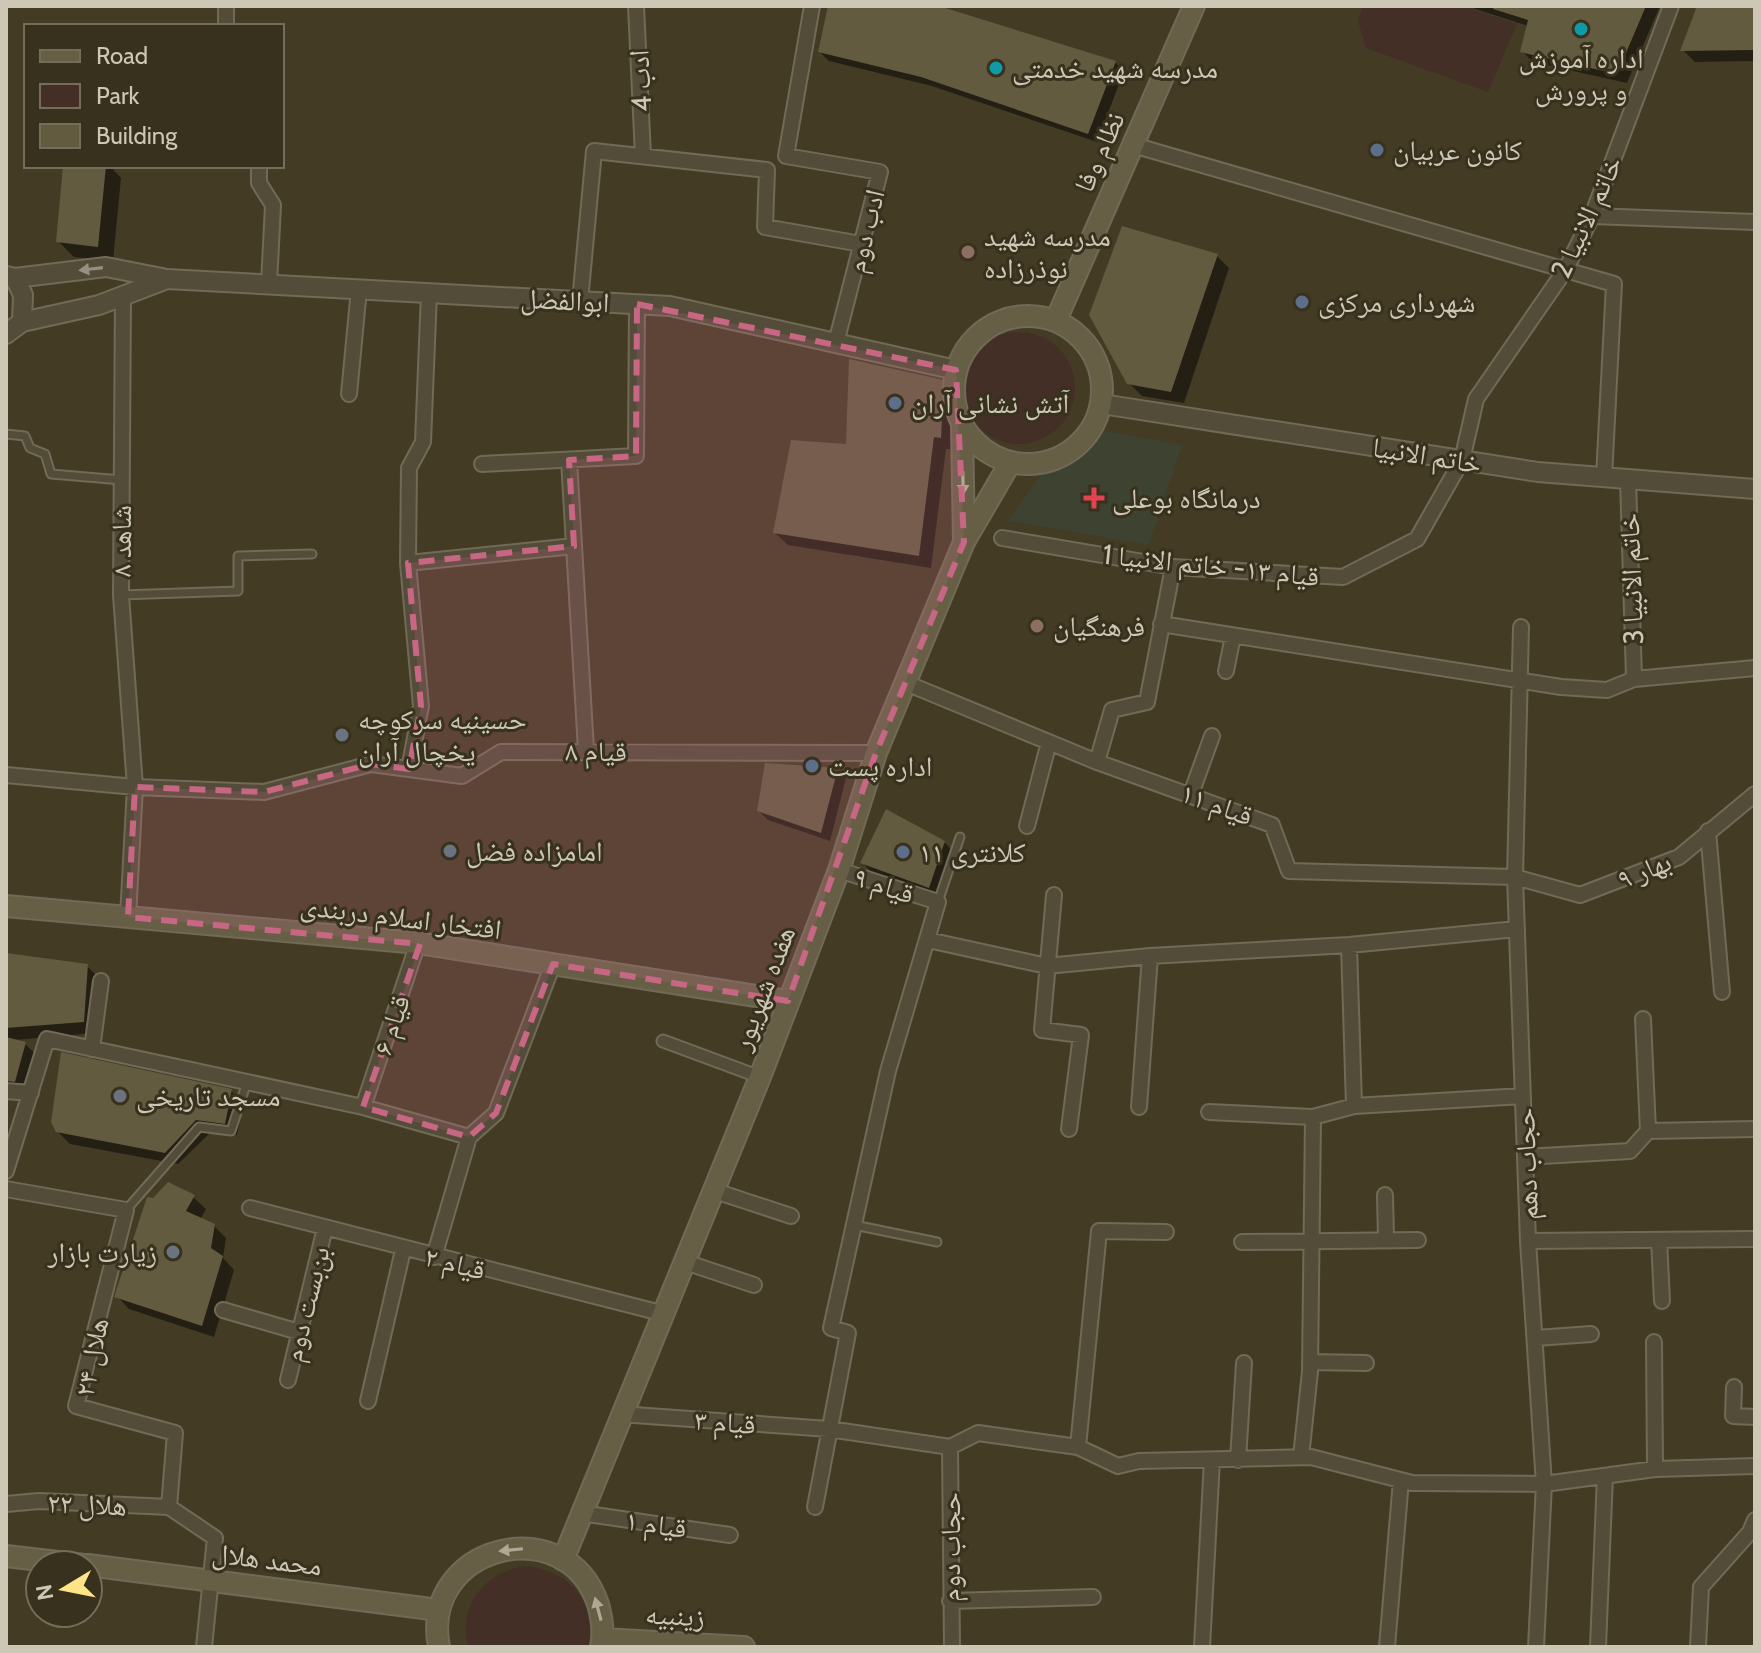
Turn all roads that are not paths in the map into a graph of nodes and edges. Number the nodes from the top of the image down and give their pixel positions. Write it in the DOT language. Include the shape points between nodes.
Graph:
graph roads {
  1 [pos="636,6"];
  2 [pos="812,6"];
  3 [pos="1194,6"];
  4 [pos="1671,6"];
  5 [pos="1133,145"];
  6 [pos="643,156"];
  7 [pos="786,156"];
  8 [pos="259,168"];
  9 [pos="767,170"];
  10 [pos="1592,216"];
  11 [pos="1755,222"];
  12 [pos="861,244"];
  13 [pos="1566,269"];
  14 [pos="11,277"];
  15 [pos="167,279"];
  16 [pos="269,284"];
  17 [pos="359,289"];
  18 [pos="429,293"];
  19 [pos="123,296"];
  20 [pos="580,301"];
  21 [pos="637,304"];
  22 [pos="1056,320"];
  23 [pos="22,322"];
  24 [pos="6,334"];
  25 [pos="836,343"];
  26 [pos="956,370"];
  27 [pos="349,394"];
  28 [pos="1102,404"];
  29 [pos="962,425"];
  30 [pos="6,434"];
  31 [pos="569,460"];
  32 [pos="1462,460"];
  33 [pos="1010,463"];
  34 [pos="482,464"];
  35 [pos="1604,477"];
  36 [pos="1628,479"];
  37 [pos="122,480"];
  38 [pos="1755,489"];
  39 [pos="1002,538"];
  40 [pos="964,542"];
  41 [pos="574,546"];
  42 [pos="312,554"];
  43 [pos="408,563"];
  44 [pos="1173,567"];
  45 [pos="121,595"];
  46 [pos="1161,624"];
  47 [pos="1521,627"];
  48 [pos="1233,636"];
  49 [pos="1755,668"];
  50 [pos="1226,671"];
  51 [pos="1634,679"];
  52 [pos="1520,681"];
  53 [pos="906,683"];
  54 [pos="1212,736"];
  55 [pos="1049,742"];
  56 [pos="586,750"];
  57 [pos="876,753"];
  58 [pos="1097,762"];
  59 [pos="409,769"];
  60 [pos="6,775"];
  61 [pos="135,787"];
  62 [pos="1191,794"];
  63 [pos="1755,794"];
  64 [pos="1027,826"];
  65 [pos="1708,831"];
  66 [pos="960,837"];
  67 [pos="839,870"];
  68 [pos="1515,877"];
  69 [pos="1054,895"];
  70 [pos="938,902"];
  71 [pos="6,906"];
  72 [pos="128,917"];
  73 [pos="1517,929"];
  74 [pos="928,940"];
  75 [pos="418,943"];
  76 [pos="1349,945"];
  77 [pos="1150,956"];
  78 [pos="553,964"];
  79 [pos="1047,966"];
  80 [pos="101,981"];
  81 [pos="1722,992"];
  82 [pos="788,1001"];
  83 [pos="1643,1019"];
  84 [pos="663,1041"];
  85 [pos="92,1049"];
  86 [pos="760,1077"];
  87 [pos="247,1082"];
  88 [pos="6,1091"];
  89 [pos="31,1093"];
  90 [pos="1523,1096"];
  91 [pos="1354,1106"];
  92 [pos="363,1107"];
  93 [pos="1139,1107"];
  94 [pos="1209,1112"];
  95 [pos="1313,1117"];
  96 [pos="1069,1129"];
  97 [pos="1755,1129"];
  98 [pos="1648,1131"];
  99 [pos="469,1137"];
  100 [pos="1525,1157"];
  101 [pos="6,1171"];
  102 [pos="6,1189"];
  103 [pos="712,1190"];
  104 [pos="1385,1195"];
  105 [pos="250,1208"];
  106 [pos="126,1210"];
  107 [pos="791,1216"];
  108 [pos="854,1225"];
  109 [pos="325,1228"];
  110 [pos="1166,1232"];
  111 [pos="1386,1239"];
  112 [pos="1755,1239"];
  113 [pos="1418,1240"];
  114 [pos="1659,1240"];
  115 [pos="1528,1241"];
  116 [pos="937,1242"];
  117 [pos="1242,1242"];
  118 [pos="1311,1242"];
  119 [pos="403,1250"];
  120 [pos="434,1257"];
  121 [pos="685,1262"];
  122 [pos="754,1285"];
  123 [pos="1662,1301"];
  124 [pos="223,1310"];
  125 [pos="661,1313"];
  126 [pos="299,1332"];
  127 [pos="1591,1334"];
  128 [pos="1536,1338"];
  129 [pos="1654,1342"];
  130 [pos="1244,1363"];
  131 [pos="1366,1363"];
  132 [pos="1310,1370"];
  133 [pos="288,1380"];
  134 [pos="1734,1387"];
  135 [pos="368,1401"];
  136 [pos="620,1414"];
  137 [pos="1755,1417"];
  138 [pos="829,1429"];
  139 [pos="950,1447"];
  140 [pos="1078,1447"];
  141 [pos="1301,1457"];
  142 [pos="1212,1460"];
  143 [pos="1238,1460"];
  144 [pos="1755,1466"];
  145 [pos="1655,1469"];
  146 [pos="1605,1476"];
  147 [pos="1401,1480"];
  148 [pos="1544,1484"];
  149 [pos="6,1504"];
  150 [pos="169,1507"];
  151 [pos="815,1507"];
  152 [pos="581,1513"];
  153 [pos="1755,1520"];
  154 [pos="730,1535"];
  155 [pos="563,1560"];
  156 [pos="104,1567"];
  157 [pos="212,1580"];
  158 [pos="1093,1597"];
  159 [pos="950,1601"];
  160 [pos="439,1610"];
  161 [pos="602,1643"];
  162 [pos="204,1647"];
  163 [pos="439,1647"];
  164 [pos="744,1647"];
  165 [pos="952,1647"];
  166 [pos="1202,1647"];
  167 [pos="1387,1647"];
  168 [pos="1536,1647"];
  169 [pos="1598,1647"];
  170 [pos="1698,1647"];
  1 -- 6 [label="street, ادب 4"];
  2 -- 7 [label="street"];
  3 -- 5 [label="main road, نظام وفا"];
  4 -- 10 [label="street, خاتم الانبیا 2"];
  5 -- 13 [label="street"];
  5 -- 22 [label="main road, نظام وفا"];
  6 -- 9 [label="street"];
  6 -- 20 [label="street" via="594,151"];
  7 -- 9 [label="street"];
  7 -- 12 [label="street, ادب دوم" via="880,172"];
  8 -- 16 [label="street" via="259,183 273,205"];
  9 -- 12 [label="street" via="765,227"];
  10 -- 11 [label="street"];
  10 -- 13 [label="street, خاتم الانبیا 2"];
  12 -- 25 [label="street, ادب دوم"];
  13 -- 32 [label="street, خاتم الانبیا 2" via="1476,399"];
  13 -- 35 [label="street" via="1614,284"];
  15 -- 14 [label="street, ابوالفضل, one-way" via="106,267"];
  14 -- 23 [label="street" via="23,295"];
  15 -- 16 [label="street, ابوالفضل"];
  15 -- 19 [label="street"];
  16 -- 17 [label="street, ابوالفضل"];
  17 -- 18 [label="street, ابوالفضل"];
  17 -- 27 [label="street"];
  18 -- 20 [label="street, ابوالفضل"];
  18 -- 43 [label="street" via="423,442 409,468"];
  19 -- 23 [label="street"];
  19 -- 37 [label="street, شاهد ۸"];
  20 -- 21 [label="street, ابوالفضل"];
  21 -- 25 [label="street, ابوالفضل" via="670,306"];
  21 -- 31 [label="street" via="636,456"];
  22 -- 26 [label="main road" via="1031,315 995,324 967,347"];
  22 -- 28 [label="main road" via="1094,354 1102,378"];
  23 -- 24 [label="street"];
  25 -- 26 [label="street, ابوالفضل"];
  26 -- 29 [label="main road" via="953,394"];
  28 -- 32 [label="street, خاتم الانبیا"];
  28 -- 33 [label="main road" via="1094,427 1058,459"];
  29 -- 33 [label="main road" via="988,454"];
  29 -- 40 [label="main road, هفده شهریور, one-way"];
  30 -- 37 [label="lane" via="25,436 30,448 45,454 51,474"];
  31 -- 34 [label="street"];
  31 -- 41 [label="street"];
  32 -- 35 [label="street, خاتم الانبیا"];
  32 -- 44 [label="street, قیام ۱۳- خاتم الانبیا 1" via="1417,539 1343,577"];
  33 -- 40 [label="main road"];
  35 -- 36 [label="street, خاتم الانبیا"];
  36 -- 38 [label="street, خاتم الانبیا"];
  36 -- 51 [label="street, خاتم الانبیا 3"];
  37 -- 45 [label="street, شاهد ۸"];
  39 -- 44 [label="street, قیام ۱۳- خاتم الانبیا 1"];
  40 -- 53 [label="main road, هفده شهریور"];
  41 -- 43 [label="street"];
  41 -- 56 [label="street"];
  42 -- 45 [label="lane" via="238,556 238,591"];
  43 -- 59 [label="street" via="421,706"];
  44 -- 46 [label="street"];
  45 -- 61 [label="street, شاهد ۸"];
  46 -- 48 [label="street"];
  46 -- 58 [label="street" via="1147,702 1112,710"];
  47 -- 52 [label="street, حجاب دهم"];
  48 -- 50 [label="street"];
  48 -- 52 [label="street"];
  49 -- 51 [label="street"];
  51 -- 52 [label="street" via="1607,690"];
  52 -- 68 [label="street, حجاب دهم"];
  53 -- 55 [label="street, قیام ۱۱"];
  53 -- 57 [label="main road, هفده شهریور"];
  54 -- 62 [label="street"];
  55 -- 58 [label="street, قیام ۱۱"];
  55 -- 64 [label="street"];
  56 -- 57 [label="street, قیام ۸"];
  56 -- 59 [label="street, قیام ۸" via="501,752 462,776"];
  57 -- 67 [label="main road, هفده شهریور"];
  58 -- 62 [label="street, قیام ۱۱"];
  59 -- 61 [label="street, قیام ۸" via="371,764 264,792"];
  60 -- 61 [label="street, قیام ۸"];
  61 -- 72 [label="street, شاهد ۸"];
  62 -- 68 [label="street, قیام ۱۱" via="1272,825 1289,871"];
  63 -- 65 [label="street, بهار ۹"];
  65 -- 68 [label="street, بهار ۹" via="1679,857 1580,895"];
  65 -- 81 [label="street"];
  66 -- 70 [label="lane"];
  67 -- 70 [label="street, قیام ۹"];
  67 -- 82 [label="main road, هفده شهریور"];
  68 -- 73 [label="street, حجاب دهم"];
  69 -- 79 [label="street"];
  70 -- 74 [label="street, قیام ۹"];
  71 -- 72 [label="main road, افتخار اسلام دربندی"];
  72 -- 75 [label="main road, افتخار اسلام دربندی"];
  73 -- 76 [label="street"];
  73 -- 90 [label="street, حجاب دهم"];
  74 -- 79 [label="street"];
  74 -- 108 [label="street, قیام ۹" via="888,1071"];
  75 -- 78 [label="main road, افتخار اسلام دربندی"];
  75 -- 92 [label="street, قیام ۶"];
  76 -- 77 [label="street"];
  76 -- 91 [label="street"];
  77 -- 79 [label="street"];
  77 -- 93 [label="street"];
  78 -- 82 [label="main road, افتخار اسلام دربندی"];
  78 -- 99 [label="street" via="496,1113"];
  79 -- 96 [label="street" via="1042,1030 1081,1035"];
  80 -- 85 [label="street"];
  82 -- 86 [label="main road, هفده شهریور"];
  83 -- 98 [label="street"];
  84 -- 86 [label="street"];
  85 -- 87 [label="street"];
  85 -- 89 [label="street" via="47,1039"];
  86 -- 103 [label="main road, هفده شهریور"];
  87 -- 92 [label="street"];
  87 -- 106 [label="lane" via="231,1131 199,1127"];
  88 -- 89 [label="street"];
  89 -- 101 [label="street"];
  90 -- 91 [label="street"];
  90 -- 100 [label="street, حجاب دهم"];
  91 -- 95 [label="street"];
  92 -- 99 [label="street"];
  94 -- 95 [label="street"];
  95 -- 118 [label="street"];
  97 -- 98 [label="street"];
  98 -- 100 [label="street" via="1630,1151"];
  99 -- 120 [label="street"];
  100 -- 115 [label="street, حجاب دهم"];
  102 -- 106 [label="street"];
  103 -- 107 [label="street"];
  103 -- 121 [label="main road, هفده شهریور"];
  104 -- 111 [label="street"];
  105 -- 109 [label="street, قیام ۲"];
  106 -- 150 [label="street, هلال ۲۴" via="76,1406 175,1433"];
  108 -- 116 [label="lane"];
  108 -- 138 [label="street, قیام ۹" via="831,1328 848,1333"];
  109 -- 119 [label="street, قیام ۲"];
  109 -- 126 [label="street, بن‌بست دوم"];
  110 -- 140 [label="street" via="1099,1231"];
  111 -- 113 [label="street"];
  111 -- 118 [label="street"];
  112 -- 114 [label="street"];
  114 -- 115 [label="street"];
  114 -- 123 [label="street"];
  115 -- 128 [label="street, حجاب دهم"];
  117 -- 118 [label="street"];
  118 -- 132 [label="street"];
  119 -- 120 [label="street, قیام ۲"];
  119 -- 135 [label="street"];
  120 -- 125 [label="street, قیام ۲"];
  121 -- 122 [label="street"];
  121 -- 125 [label="main road, هفده شهریور"];
  124 -- 126 [label="street"];
  125 -- 136 [label="main road, هفده شهریور"];
  126 -- 133 [label="street, بن‌بست دوم"];
  127 -- 128 [label="street"];
  128 -- 148 [label="street, حجاب دهم"];
  129 -- 145 [label="street"];
  130 -- 143 [label="street"];
  131 -- 132 [label="street" via="1311,1362"];
  132 -- 141 [label="street"];
  134 -- 137 [label="street" via="1733,1416"];
  136 -- 138 [label="street, قیام ۳"];
  136 -- 152 [label="main road, هفده شهریور"];
  138 -- 139 [label="street, قیام ۳"];
  138 -- 151 [label="street"];
  139 -- 140 [label="street" via="978,1433"];
  139 -- 159 [label="street, حجاب دوم"];
  140 -- 142 [label="street" via="1118,1466"];
  141 -- 143 [label="street"];
  141 -- 147 [label="street"];
  142 -- 143 [label="street"];
  142 -- 166 [label="street"];
  144 -- 145 [label="street"];
  145 -- 146 [label="street"];
  146 -- 148 [label="street"];
  146 -- 169 [label="street"];
  147 -- 148 [label="street"];
  147 -- 167 [label="street"];
  148 -- 168 [label="street, حجاب دهم"];
  149 -- 150 [label="street, هلال ۲۲"];
  150 -- 157 [label="street" via="215,1538"];
  152 -- 154 [label="street, قیام ۱"];
  152 -- 155 [label="main road, هفده شهریور"];
  153 -- 170 [label="street" via="1701,1587"];
  155 -- 160 [label="main road, one-way" via="539,1550 488,1553 449,1586"];
  161 -- 155 [label="main road, one-way" via="602,1616 594,1594"];
  156 -- 157 [label="main road, محمد هلال"];
  157 -- 160 [label="main road, محمد هلال"];
  157 -- 162 [label="street"];
  158 -- 159 [label="street"];
  159 -- 165 [label="street, حجاب دوم"];
  160 -- 163 [label="main road"];
  161 -- 164 [label="main road, زینبیه"];
}
